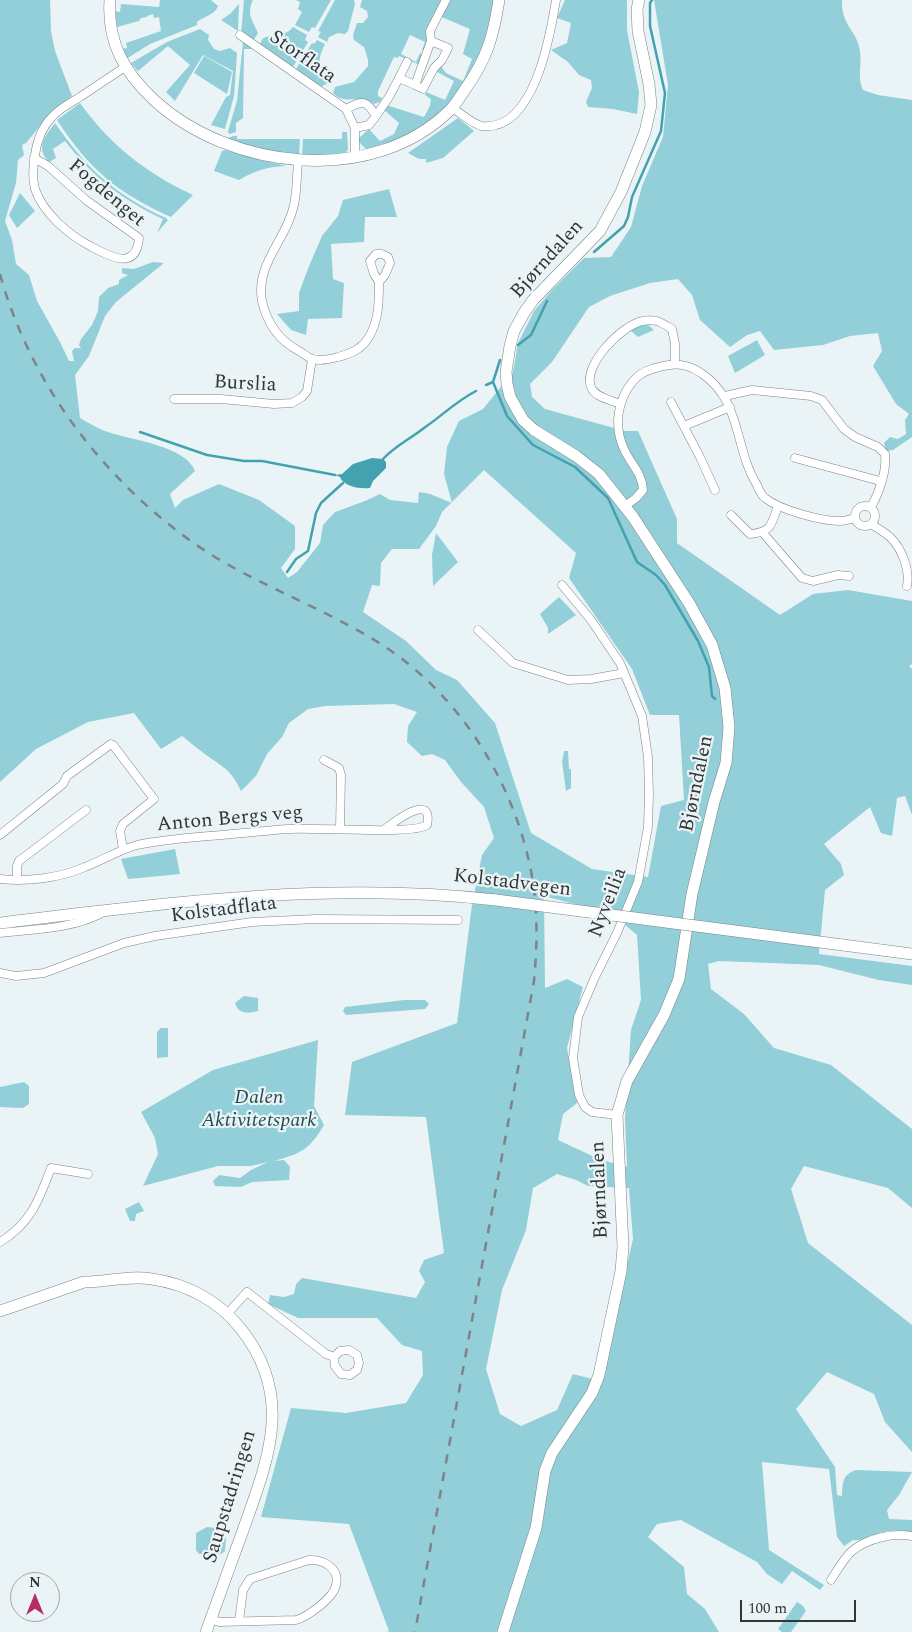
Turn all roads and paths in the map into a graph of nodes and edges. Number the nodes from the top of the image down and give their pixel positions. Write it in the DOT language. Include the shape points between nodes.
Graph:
graph roads {
  1 [pos="110,0"];
  2 [pos="446,0"];
  3 [pos="499,0"];
  4 [pos="556,0"];
  5 [pos="639,0"];
  6 [pos="240,36"];
  7 [pos="431,42"];
  8 [pos="407,62"];
  9 [pos="125,67"];
  10 [pos="399,78"];
  11 [pos="415,85"];
  12 [pos="452,108"];
  13 [pos="346,109"];
  14 [pos="376,116"];
  15 [pos="355,128"];
  16 [pos="355,157"];
  17 [pos="34,158"];
  18 [pos="298,160"];
  19 [pos="380,282"];
  20 [pos="312,359"];
  21 [pos="675,364"];
  22 [pos="725,396"];
  23 [pos="174,400"];
  24 [pos="671,402"];
  25 [pos="620,404"];
  26 [pos="730,407"];
  27 [pos="684,426"];
  28 [pos="795,458"];
  29 [pos="880,482"];
  30 [pos="715,490"];
  31 [pos="625,506"];
  32 [pos="778,506"];
  33 [pos="871,507"];
  34 [pos="731,515"];
  35 [pos="855,518"];
  36 [pos="871,524"];
  37 [pos="763,533"];
  38 [pos="849,576"];
  39 [pos="562,585"];
  40 [pos="907,586"];
  41 [pos="478,630"];
  42 [pos="624,673"];
  43 [pos="324,760"];
  44 [pos="86,810"];
  45 [pos="340,828"];
  46 [pos="385,829"];
  47 [pos="0,835"];
  48 [pos="123,849"];
  49 [pos="0,879"];
  50 [pos="17,880"];
  51 [pos="106,911"];
  52 [pos="458,920"];
  53 [pos="0,923"];
  54 [pos="0,933"];
  55 [pos="912,954"];
  56 [pos="0,974"];
  57 [pos="617,1115"];
  58 [pos="88,1174"];
  59 [pos="0,1242"];
  60 [pos="0,1311"];
  61 [pos="228,1313"];
  62 [pos="334,1357"];
  63 [pos="912,1536"];
  64 [pos="831,1580"];
  65 [pos="211,1619"];
  66 [pos="239,1621"];
  67 [pos="206,1632"];
  68 [pos="503,1632"];
  1 -- 9 [label="main road" via="114,44"];
  2 -- 7 [label="street" via="430,32"];
  3 -- 12 [label="main road" via="487,53"];
  4 -- 12 [label="street" via="540,68 522,107 509,120 481,126"];
  5 -- 31 [label="main road, Bjørndalen" via="638,31 650,84 651,105 645,132 621,192 600,231 524,313 514,331 506,372 510,397 523,420 589,464"];
  6 -- 13 [label="street, Storflata"];
  7 -- 11 [label="street"];
  7 -- 11 [label="street" via="448,48 423,89"];
  8 -- 10 [label="street"];
  9 -- 17 [label="street, Fogdenget" via="52,117 38,140"];
  9 -- 18 [label="main road" via="162,108 192,128 222,143 254,153"];
  10 -- 11 [label="street"];
  10 -- 14 [label="street"];
  12 -- 16 [label="main road" via="436,123 408,140 380,152"];
  13 -- 14 [label="street, Storflata" via="364,103"];
  13 -- 15 [label="street, Storflata"];
  14 -- 15 [label="street" via="368,124"];
  15 -- 16 [label="street, Storflata"];
  16 -- 18 [label="main road"];
  17 -- 17 [label="street, Fogdenget" via="36,189 42,204 56,219 86,244 104,254 122,260 133,256 139,238"];
  18 -- 20 [label="street" via="294,206 262,275 261,293 269,322 276,333 292,348"];
  19 -- 20 [label="street" via="377,317 360,348 344,356"];
  20 -- 23 [label="street, Burslia" via="307,391 292,403"];
  21 -- 22 [label="street" via="696,369 712,380"];
  21 -- 25 [label="street" via="654,367 638,376 626,389"];
  21 -- 25 [label="street" via="672,329 658,321 642,321 626,328 608,344 590,376 591,387 598,395"];
  22 -- 26 [label="street"];
  22 -- 29 [label="street" via="752,390 822,400 844,429 886,454"];
  24 -- 27 [label="street"];
  25 -- 31 [label="street" via="618,421 624,450 643,479 643,490"];
  26 -- 27 [label="street"];
  26 -- 32 [label="street" via="750,475 764,497"];
  27 -- 30 [label="street"];
  28 -- 29 [label="street"];
  29 -- 33 [label="street"];
  31 -- 57 [label="main road, Bjørndalen" via="689,603 712,645 725,688 729,727 726,763 692,894 678,979 664,1015 627,1081"];
  32 -- 35 [label="street" via="838,521"];
  32 -- 37 [label="street" via="771,525"];
  33 -- 35 [label="street" via="858,509"];
  33 -- 36 [label="street" via="875,517"];
  34 -- 37 [label="street" via="750,534"];
  35 -- 36 [label="street" via="863,526"];
  36 -- 40 [label="street" via="891,538 900,550 909,576"];
  37 -- 38 [label="street" via="802,578 813,581 838,575"];
  39 -- 42 [label="street, Nyveilia" via="591,620"];
  41 -- 42 [label="street" via="513,662 568,680"];
  42 -- 57 [label="street, Nyveilia" via="642,716 649,794 648,828 638,882 578,1017 573,1058 579,1095 585,1107 592,1112"];
  43 -- 45 [label="street" via="338,768 341,775"];
  44 -- 50 [label="street" via="19,861"];
  45 -- 46 [label="street, Anton Bergs veg"];
  45 -- 48 [label="street, Anton Bergs veg" via="199,837"];
  46 -- 46 [label="street, Anton Bergs veg" via="422,828 427,825 427,814 423,810 414,810"];
  47 -- 48 [label="street, Anton Bergs veg" via="64,784 67,776 110,744 154,798 123,824 120,831"];
  48 -- 50 [label="street, Anton Bergs veg" via="72,872"];
  49 -- 50 [label="street, Anton Bergs veg"];
  51 -- 53 [label="main road, Kolstadvegen"];
  51 -- 54 [label="street, Kolstadvegen" via="88,920"];
  51 -- 55 [label="main road, Kolstadvegen, bridge" via="243,897 414,893 496,900"];
  52 -- 56 [label="street, Kolstadflata" via="252,922 124,943 44,973"];
  57 -- 68 [label="main road, Bjørndalen" via="623,1247 599,1375 592,1393 552,1453 545,1470 536,1528"];
  58 -- 59 [label="street" via="51,1168 32,1214"];
  60 -- 61 [label="main road, Saupstadringen" via="41,1298 55,1298 97,1282 139,1277 189,1289"];
  61 -- 62 [label="street" via="247,1292"];
  61 -- 65 [label="main road, Saupstadringen" via="251,1341 262,1361 271,1392 272,1430 248,1516"];
  63 -- 64 [label="street" via="872,1539 852,1551"];
  65 -- 66 [label="street"];
  65 -- 67 [label="main road, Saupstadringen"];
  66 -- 66 [label="street" via="304,1618 333,1593 337,1584 331,1567 318,1559 309,1560 250,1579 243,1590"];
}
